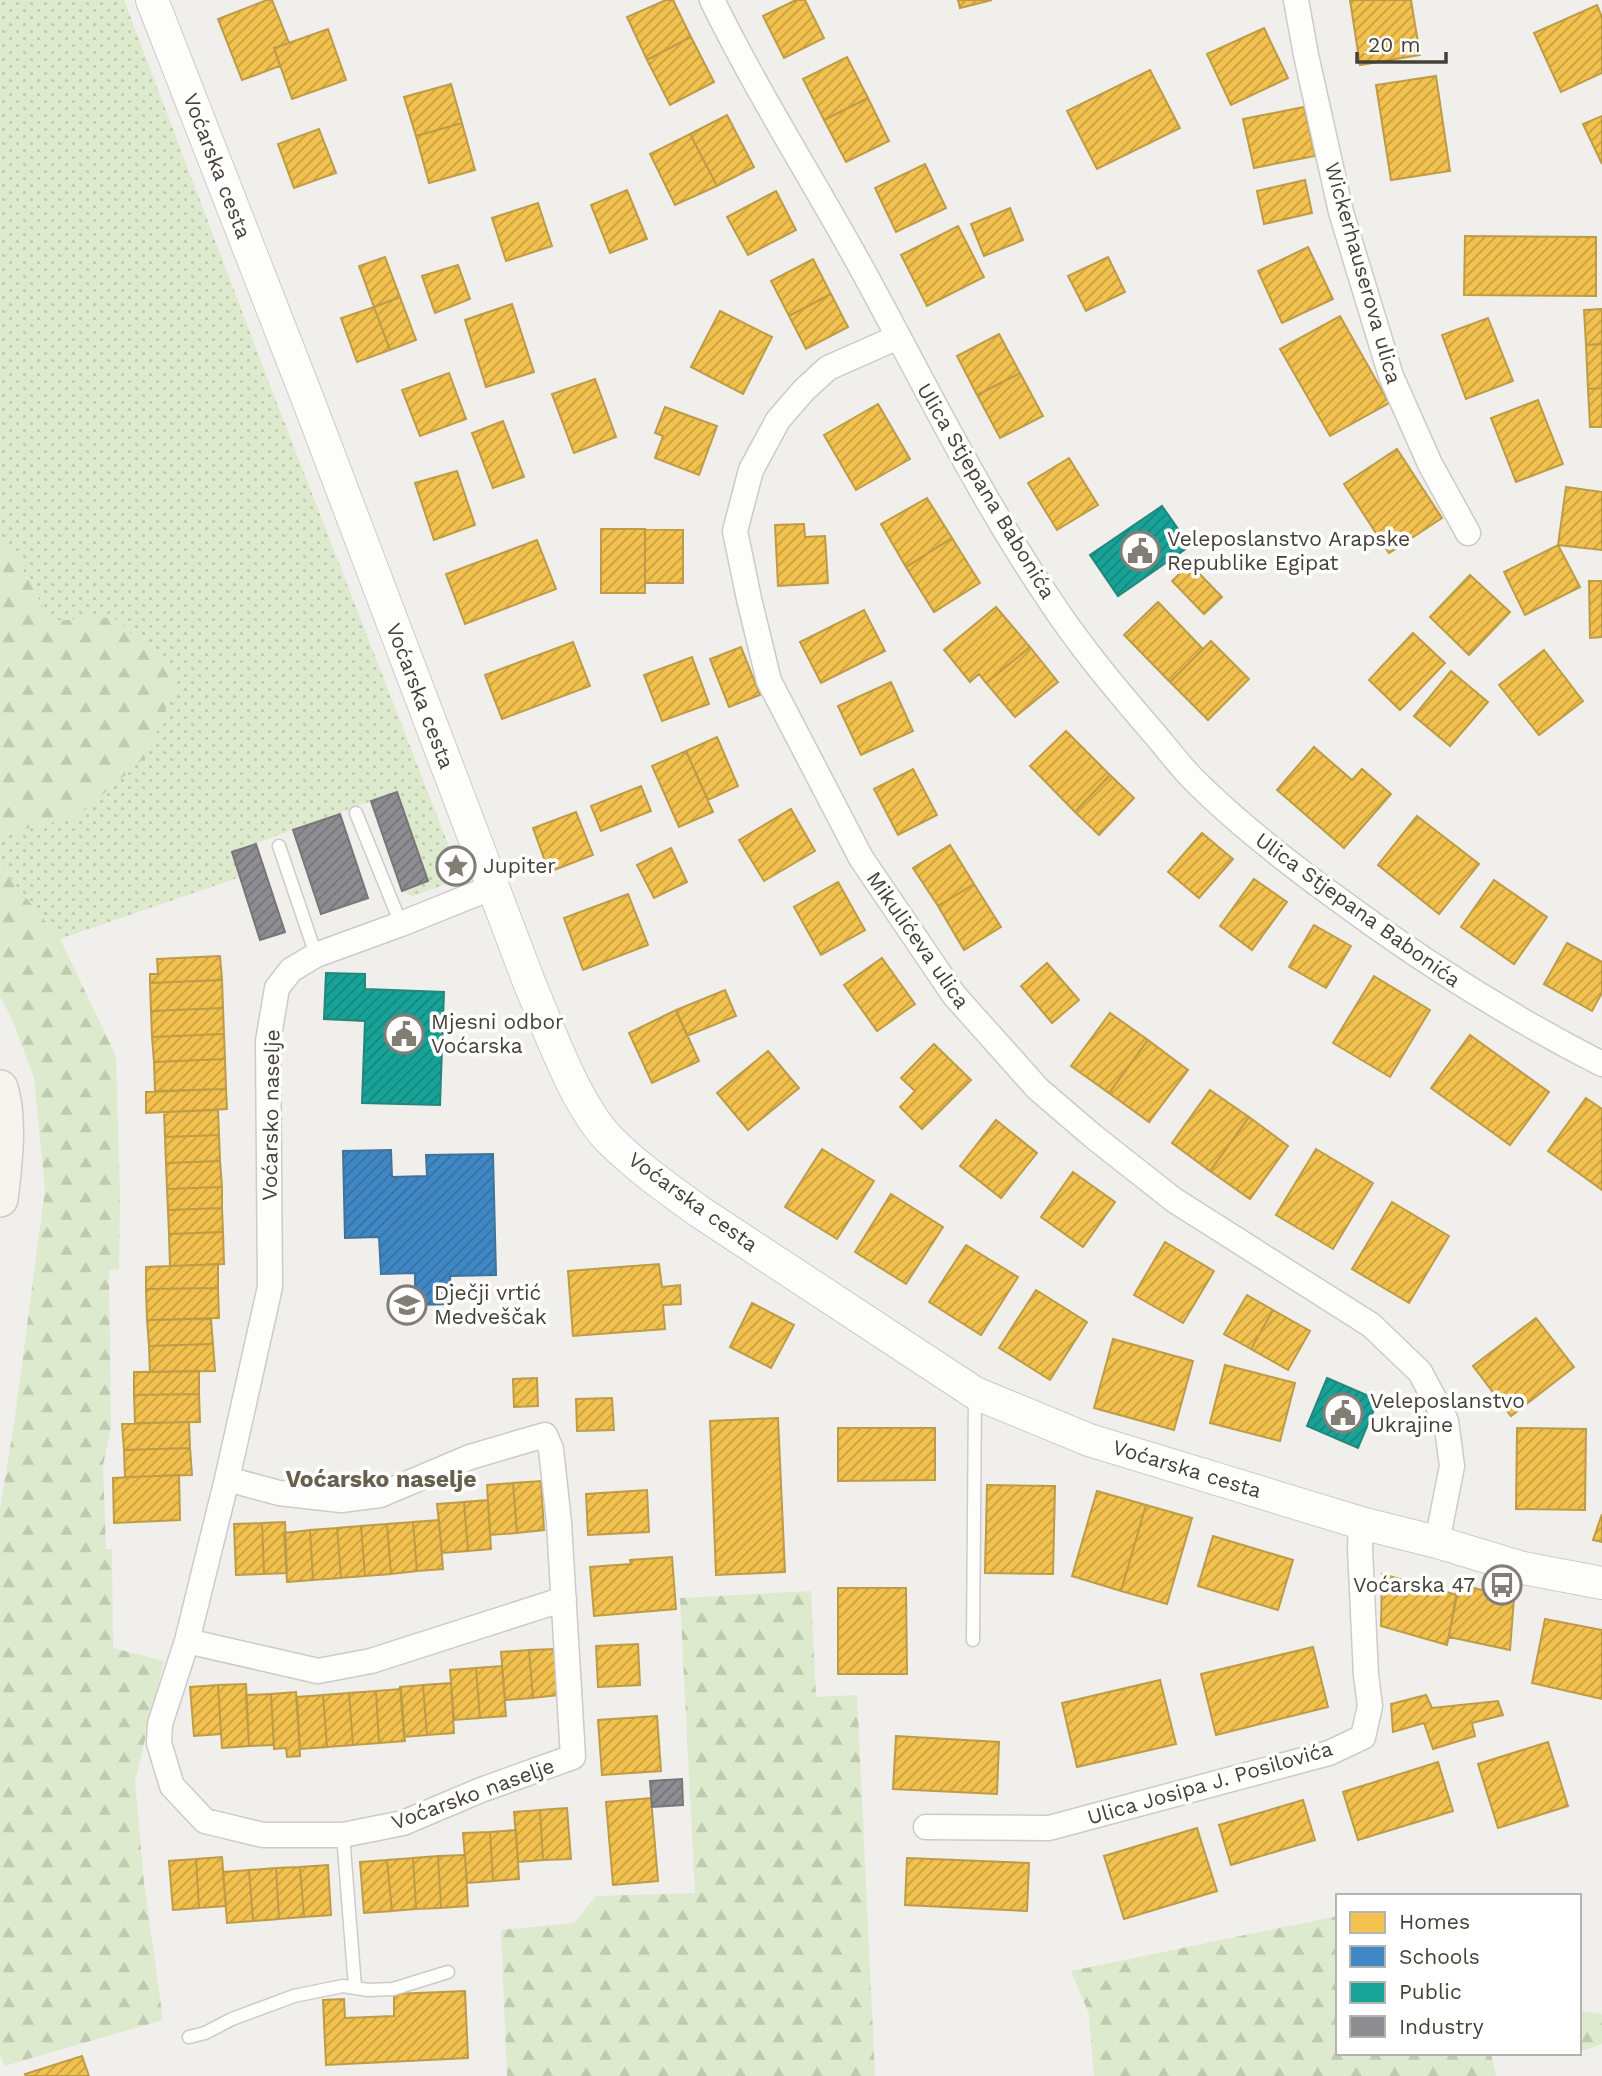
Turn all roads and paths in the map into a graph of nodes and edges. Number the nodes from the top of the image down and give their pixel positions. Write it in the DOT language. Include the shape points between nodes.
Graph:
graph roads {
  1 [pos="152,0"];
  2 [pos="712,0"];
  3 [pos="1296,0"];
  4 [pos="898,337"];
  5 [pos="1468,533"];
  6 [pos="356,813"];
  7 [pos="279,846"];
  8 [pos="493,887"];
  9 [pos="401,924"];
  10 [pos="316,955"];
  11 [pos="1602,1064"];
  12 [pos="0,1088"];
  13 [pos="0,1199"];
  14 [pos="975,1393"];
  15 [pos="227,1479"];
  16 [pos="1361,1523"];
  17 [pos="1437,1542"];
  18 [pos="1602,1583"];
  19 [pos="564,1599"];
  20 [pos="973,1640"];
  21 [pos="187,1641"];
  22 [pos="926,1826"];
  23 [pos="343,1835"];
  24 [pos="448,1972"];
  25 [pos="355,1987"];
  26 [pos="190,2038"];
  1 -- 8 [label="street, Voćarska cesta"];
  2 -- 4 [label="street, Ulica Stjepana Babonića"];
  3 -- 5 [label="street, Wickerhauserova ulica" via="1341,212 1391,376 1430,464"];
  4 -- 11 [label="street, Ulica Stjepana Babonića" via="946,430 1048,599 1194,780 1273,850 1382,933 1476,995"];
  4 -- 17 [label="street, Mikulićeva ulica" via="828,368 778,420 751,470 736,531 769,681 861,858 954,995 1038,1089 1174,1200 1371,1325 1420,1372 1446,1421 1452,1466"];
  6 -- 9 [label="lane"];
  7 -- 10 [label="lane"];
  8 -- 9 [label="street, Voćarsko naselje"];
  8 -- 14 [label="street, Voćarska cesta" via="555,1046 606,1136 700,1212"];
  9 -- 10 [label="street, Voćarsko naselje"];
  10 -- 15 [label="street, Voćarsko naselje" via="291,970 277,988 268,1041 270,1287"];
  12 -- 13 [label="main road" via="5,1159"];
  14 -- 16 [label="street, Voćarska cesta" via="1089,1440"];
  14 -- 20 [label="lane"];
  15 -- 19 [label="street, Voćarsko naselje" via="279,1493 341,1500 380,1495 470,1457 545,1435 551,1448"];
  15 -- 21 [label="street, Voćarsko naselje"];
  16 -- 17 [label="street, Voćarska cesta"];
  16 -- 22 [label="street, Ulica Josipa J. Posilovića" via="1370,1706 1363,1737 1329,1753 1049,1828"];
  17 -- 18 [label="street, Voćarska cesta" via="1523,1568"];
  19 -- 21 [label="street" via="371,1661 318,1671"];
  19 -- 23 [label="street, Voćarsko naselje" via="573,1757 403,1823"];
  21 -- 23 [label="street, Voćarsko naselje" via="160,1724 159,1743 172,1786 205,1821 263,1835"];
  23 -- 25 [label="lane"];
  24 -- 25 [label="lane" via="393,1989"];
  25 -- 26 [label="lane" via="294,1996"];
}
